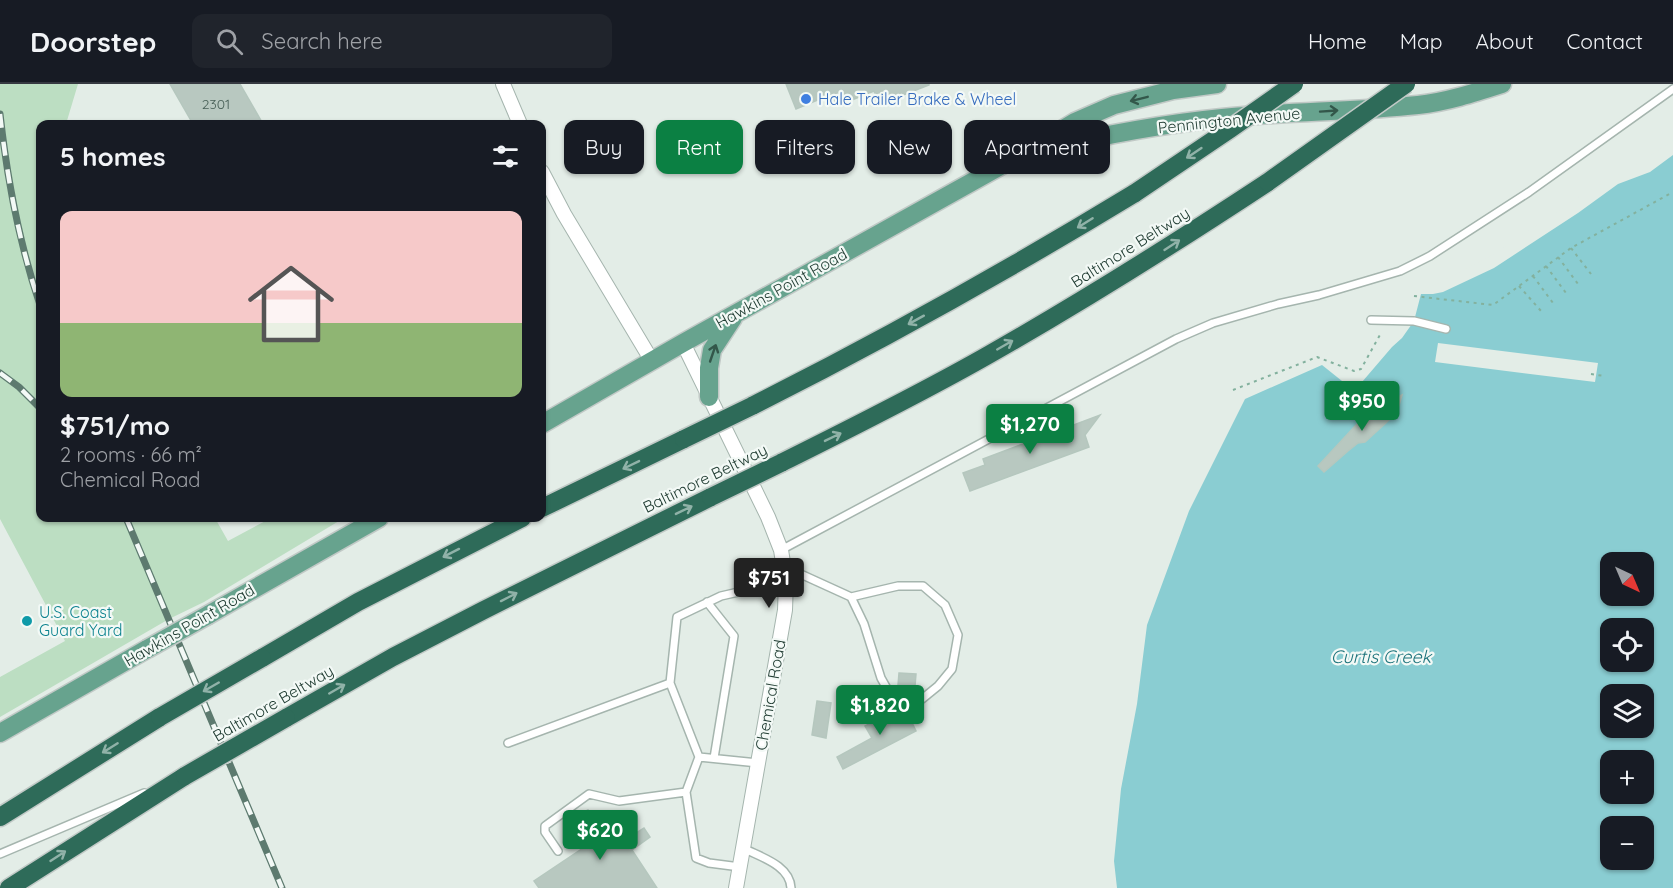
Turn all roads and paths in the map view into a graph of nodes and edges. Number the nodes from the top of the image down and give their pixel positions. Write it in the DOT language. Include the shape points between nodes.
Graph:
graph roads {
  1 [pos="503,84"];
  2 [pos="1217,84"];
  3 [pos="1294,84"];
  4 [pos="1406,84"];
  5 [pos="1502,84"];
  6 [pos="1673,89"];
  7 [pos="518,120"];
  8 [pos="1080,120"];
  9 [pos="1110,136"];
  10 [pos="986,174"];
  11 [pos="546,180"];
  12 [pos="1673,192"];
  13 [pos="1571,248"];
  14 [pos="1558,257"];
  15 [pos="1546,266"];
  16 [pos="1591,274"];
  17 [pos="1533,276"];
  18 [pos="1578,284"];
  19 [pos="1520,286"];
  20 [pos="1566,293"];
  21 [pos="1414,296"];
  22 [pos="1553,303"];
  23 [pos="1541,311"];
  24 [pos="735,314"];
  25 [pos="1371,320"];
  26 [pos="1446,329"];
  27 [pos="1381,333"];
  28 [pos="683,343"];
  29 [pos="652,361"];
  30 [pos="1591,374"];
  31 [pos="1604,376"];
  32 [pos="1233,390"];
  33 [pos="709,397"];
  34 [pos="546,422"];
  35 [pos="546,506"];
  36 [pos="372,522"];
  37 [pos="514,522"];
  38 [pos="781,550"];
  39 [pos="783,566"];
  40 [pos="786,581"];
  41 [pos="851,597"];
  42 [pos="707,602"];
  43 [pos="670,684"];
  44 [pos="0,733"];
  45 [pos="508,743"];
  46 [pos="699,757"];
  47 [pos="714,758"];
  48 [pos="758,763"];
  49 [pos="185,776"];
  50 [pos="686,792"];
  51 [pos="24,801"];
  52 [pos="0,817"];
  53 [pos="0,825"];
  54 [pos="743,848"];
  55 [pos="558,851"];
  56 [pos="0,854"];
  57 [pos="740,867"];
  58 [pos="9,888"];
  59 [pos="736,888"];
  60 [pos="791,888"];
  1 -- 7 [label="street"];
  2 -- 8 [label="main road, Pennington Avenue, one-way" via="1114,105"];
  3 -- 35 [label="highway, one-way, bridge" via="1135,193 957,298 851,356"];
  49 -- 4 [label="highway, Baltimore Beltway, one-way, bridge" via="494,604 881,413 999,350 1268,182"];
  9 -- 5 [label="main road, Pennington Avenue, one-way" via="1222,118 1419,105"];
  6 -- 38 [label="lane" via="1529,192 1430,256 1400,271 1213,323 1176,339"];
  10 -- 24 [label="main road, Hawkins Point Road"];
  11 -- 29 [label="street"];
  12 -- 13 [label="path"];
  13 -- 14 [label="path"];
  13 -- 16 [label="path"];
  14 -- 15 [label="path"];
  14 -- 18 [label="path"];
  15 -- 17 [label="path"];
  15 -- 20 [label="path"];
  17 -- 19 [label="path"];
  17 -- 22 [label="path"];
  19 -- 21 [label="path" via="1493,305"];
  19 -- 23 [label="path"];
  24 -- 28 [label="main road, Hawkins Point Road"];
  33 -- 24 [label="main road, one-way" via="712,350"];
  25 -- 26 [label="lane" via="1414,321"];
  27 -- 32 [label="path" via="1361,369 1354,371 1317,357"];
  28 -- 29 [label="main road, Hawkins Point Road"];
  28 -- 33 [label="street, Chemical Road"];
  29 -- 34 [label="main road, Hawkins Point Road"];
  30 -- 31 [label="path"];
  33 -- 38 [label="street, Chemical Road"];
  36 -- 44 [label="main road, Hawkins Point Road, bridge"];
  37 -- 51 [label="highway, one-way, bridge" via="358,602"];
  38 -- 39 [label="street, Chemical Road"];
  39 -- 40 [label="street, Chemical Road"];
  39 -- 41 [label="lane"];
  40 -- 42 [label="lane"];
  40 -- 48 [label="street, Chemical Road" via="785,610"];
  41 -- 41 [label="lane" via="890,694 903,700 922,699 938,686 952,669 958,635 945,605 923,586 898,586"];
  42 -- 43 [label="lane" via="677,617"];
  42 -- 47 [label="lane" via="734,636"];
  43 -- 45 [label="lane"];
  43 -- 46 [label="lane"];
  46 -- 47 [label="lane"];
  46 -- 50 [label="lane"];
  47 -- 48 [label="lane"];
  48 -- 54 [label="street, Chemical Road"];
  49 -- 56 [label="lane"];
  58 -- 49 [label="highway, Baltimore Beltway, one-way"];
  50 -- 55 [label="lane" via="619,801 589,794 545,826"];
  50 -- 57 [label="lane" via="696,858"];
  51 -- 52 [label="highway"];
  51 -- 53 [label="lane"];
  54 -- 57 [label="street, Chemical Road"];
  54 -- 60 [label="lane" via="786,873"];
  57 -- 59 [label="street, Chemical Road"];
}
